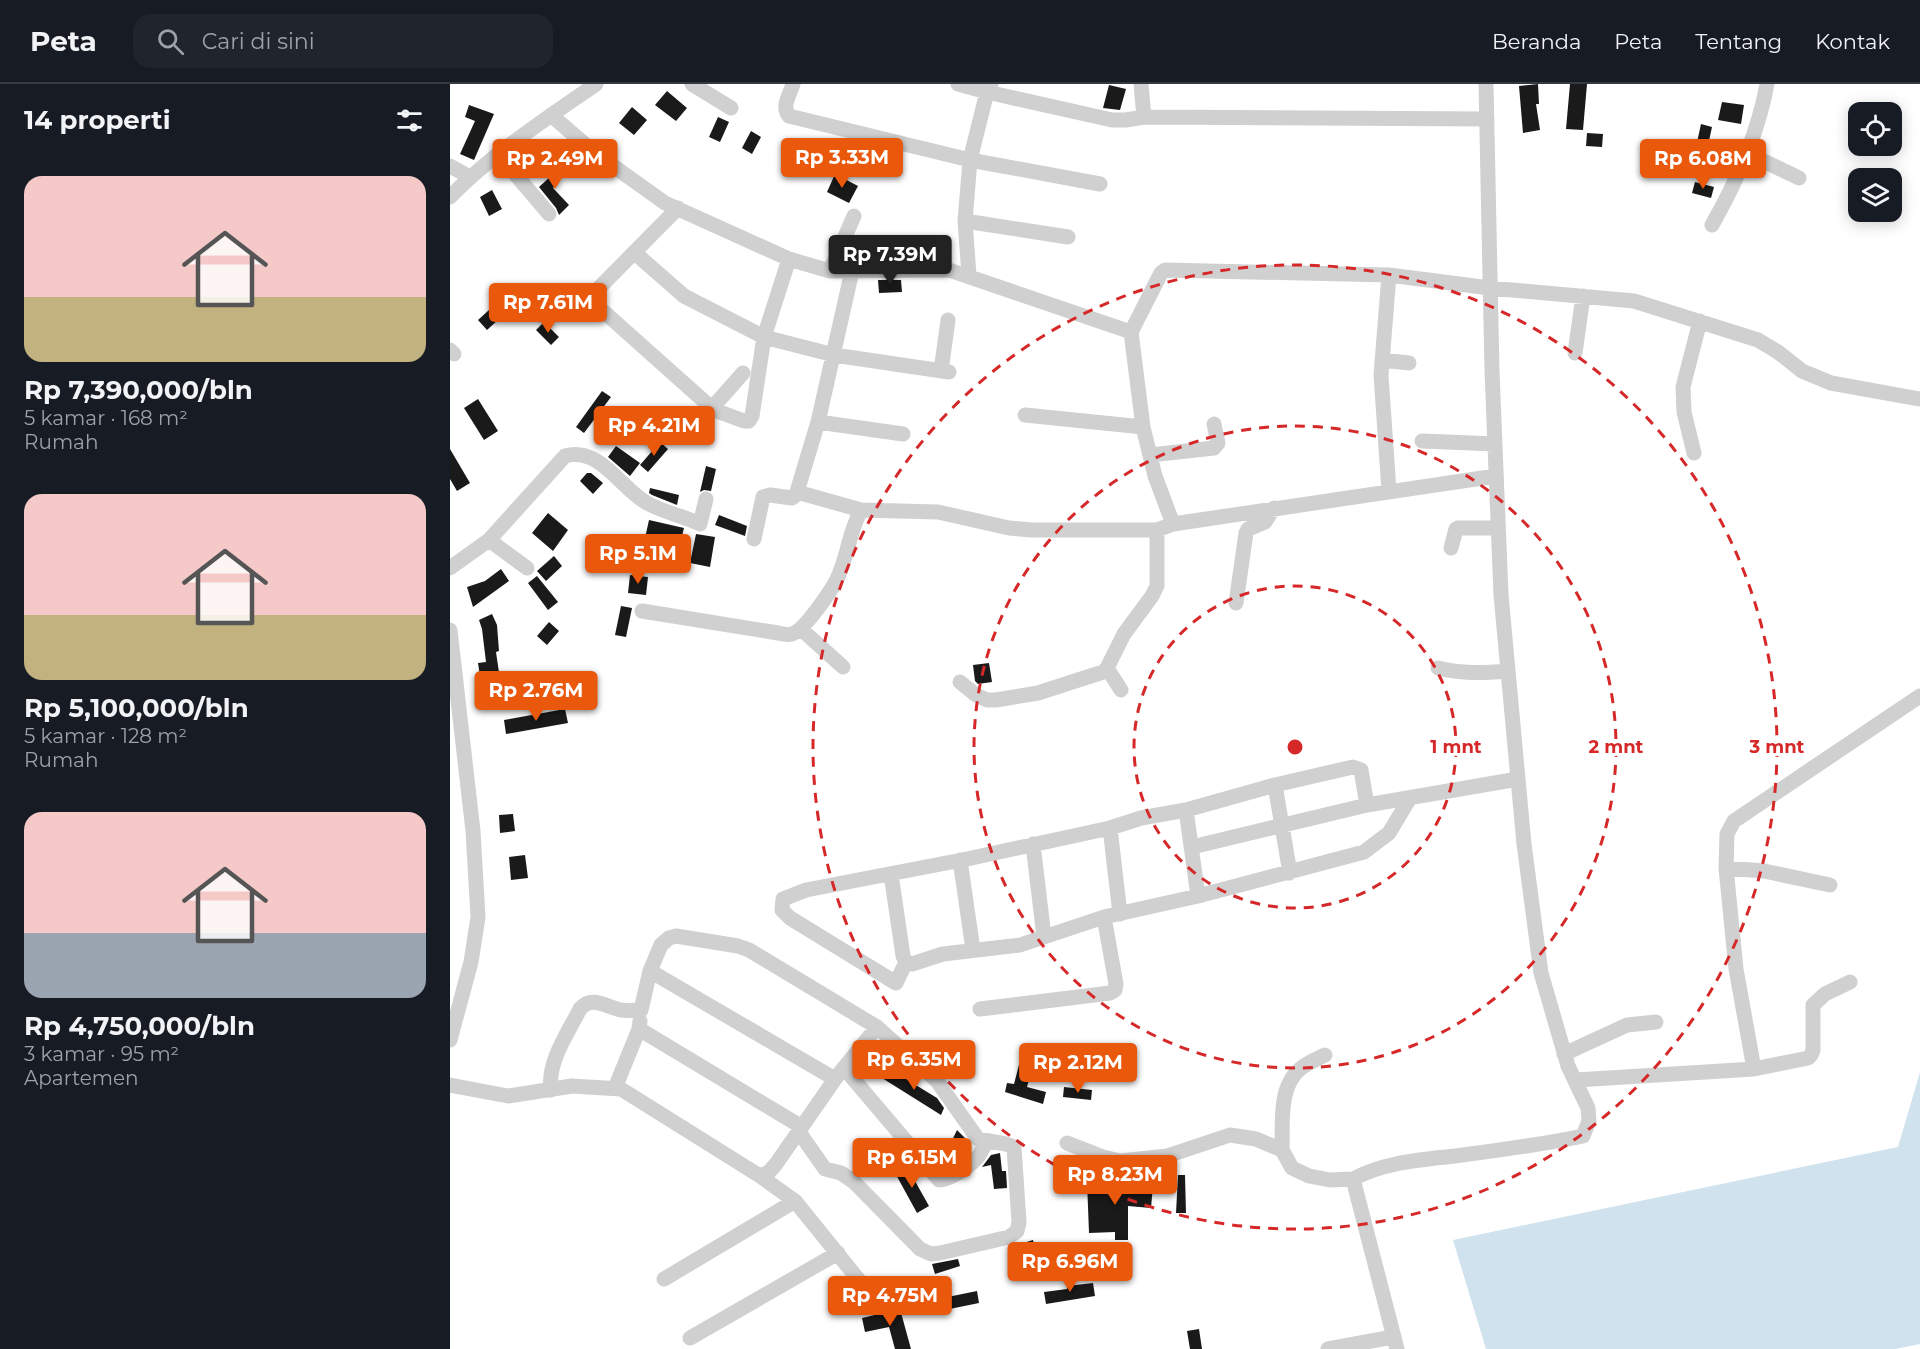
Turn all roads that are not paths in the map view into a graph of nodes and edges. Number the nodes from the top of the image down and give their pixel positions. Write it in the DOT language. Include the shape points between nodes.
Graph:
graph roads {
  1 [pos="596,84"];
  2 [pos="692,84"];
  3 [pos="793,84"];
  4 [pos="958,84"];
  5 [pos="1141,84"];
  6 [pos="1486,84"];
  7 [pos="1767,84"];
  8 [pos="989,88"];
  9 [pos="731,108"];
  10 [pos="551,115"];
  11 [pos="1144,117"];
  12 [pos="1487,119"];
  13 [pos="1747,153"];
  14 [pos="499,155"];
  15 [pos="970,160"];
  16 [pos="450,166"];
  17 [pos="470,177"];
  18 [pos="1799,178"];
  19 [pos="1100,184"];
  20 [pos="450,197"];
  21 [pos="678,208"];
  22 [pos="549,214"];
  23 [pos="854,216"];
  24 [pos="966,221"];
  25 [pos="1712,225"];
  26 [pos="1068,237"];
  27 [pos="635,253"];
  28 [pos="789,259"];
  29 [pos="830,271"];
  30 [pos="852,271"];
  31 [pos="969,275"];
  32 [pos="1389,275"];
  33 [pos="1490,288"];
  34 [pos="1583,296"];
  35 [pos="948,320"];
  36 [pos="1700,321"];
  37 [pos="1131,332"];
  38 [pos="764,337"];
  39 [pos="1575,353"];
  40 [pos="834,355"];
  41 [pos="1382,360"];
  42 [pos="1409,363"];
  43 [pos="742,373"];
  44 [pos="1920,399"];
  45 [pos="712,408"];
  46 [pos="1025,415"];
  47 [pos="818,422"];
  48 [pos="1214,424"];
  49 [pos="1143,427"];
  50 [pos="903,434"];
  51 [pos="1422,441"];
  52 [pos="1495,444"];
  53 [pos="1694,453"];
  54 [pos="1150,455"];
  55 [pos="1496,476"];
  56 [pos="1389,491"];
  57 [pos="797,492"];
  58 [pos="706,499"];
  59 [pos="1274,508"];
  60 [pos="861,510"];
  61 [pos="1173,525"];
  62 [pos="1498,528"];
  63 [pos="1157,531"];
  64 [pos="753,539"];
  65 [pos="489,540"];
  66 [pos="1451,548"];
  67 [pos="450,568"];
  68 [pos="526,568"];
  69 [pos="1236,603"];
  70 [pos="642,611"];
  71 [pos="801,629"];
  72 [pos="450,630"];
  73 [pos="843,668"];
  74 [pos="1107,668"];
  75 [pos="1438,668"];
  76 [pos="1508,671"];
  77 [pos="960,682"];
  78 [pos="1121,690"];
  79 [pos="1920,696"];
  80 [pos="1518,779"];
  81 [pos="1275,785"];
  82 [pos="1410,798"];
  83 [pos="1367,805"];
  84 [pos="1186,810"];
  85 [pos="1282,825"];
  86 [pos="1110,828"];
  87 [pos="1033,844"];
  88 [pos="1192,847"];
  89 [pos="960,860"];
  90 [pos="1726,868"];
  91 [pos="1290,873"];
  92 [pos="891,874"];
  93 [pos="1830,885"];
  94 [pos="1198,896"];
  95 [pos="1120,914"];
  96 [pos="1104,917"];
  97 [pos="1044,937"];
  98 [pos="973,950"];
  99 [pos="906,962"];
  100 [pos="650,971"];
  101 [pos="1850,982"];
  102 [pos="980,1009"];
  103 [pos="641,1010"];
  104 [pos="1656,1022"];
  105 [pos="877,1027"];
  106 [pos="639,1029"];
  107 [pos="450,1040"];
  108 [pos="1564,1054"];
  109 [pos="1325,1055"];
  110 [pos="1754,1069"];
  111 [pos="839,1074"];
  112 [pos="1575,1080"];
  113 [pos="450,1085"];
  114 [pos="615,1088"];
  115 [pos="551,1090"];
  116 [pos="801,1129"];
  117 [pos="986,1141"];
  118 [pos="1067,1143"];
  119 [pos="1282,1150"];
  120 [pos="760,1176"];
  121 [pos="1353,1179"];
  122 [pos="795,1201"];
  123 [pos="838,1253"];
  124 [pos="664,1279"];
  125 [pos="862,1284"];
  126 [pos="690,1338"];
  127 [pos="1395,1343"];
  128 [pos="1328,1349"];
  1 -- 10 [label="street"];
  2 -- 9 [label="street"];
  3 -- 15 [label="street" via="785,107 789,116"];
  4 -- 8 [label="street"];
  5 -- 11 [label="street"];
  6 -- 12 [label="street"];
  7 -- 13 [label="street"];
  8 -- 11 [label="street" via="1112,120"];
  8 -- 15 [label="street"];
  10 -- 14 [label="street"];
  10 -- 21 [label="street" via="595,153 665,203"];
  11 -- 12 [label="street"];
  12 -- 33 [label="street"];
  13 -- 18 [label="street"];
  13 -- 25 [label="street" via="1735,185"];
  14 -- 17 [label="street"];
  14 -- 22 [label="street"];
  15 -- 19 [label="street"];
  15 -- 24 [label="street"];
  16 -- 17 [label="street"];
  17 -- 20 [label="street"];
  21 -- 27 [label="street"];
  21 -- 28 [label="street"];
  23 -- 29 [label="street"];
  24 -- 26 [label="street"];
  24 -- 31 [label="street"];
  27 -- 38 [label="street" via="684,296"];
  27 -- 45 [label="street" via="594,293 594,303"];
  28 -- 29 [label="street"];
  28 -- 38 [label="street"];
  29 -- 30 [label="street"];
  30 -- 31 [label="street" via="949,270"];
  30 -- 40 [label="street"];
  31 -- 37 [label="street"];
  32 -- 33 [label="street"];
  32 -- 37 [label="street" via="1165,270"];
  32 -- 41 [label="street"];
  33 -- 34 [label="street"];
  33 -- 52 [label="street"];
  34 -- 36 [label="street" via="1634,301"];
  34 -- 39 [label="street"];
  35 -- 40 [label="street" via="945,372"];
  36 -- 44 [label="street" via="1758,340 1802,371 1831,384"];
  36 -- 53 [label="street" via="1683,387 1684,412"];
  37 -- 49 [label="street"];
  38 -- 40 [label="street"];
  38 -- 45 [label="street" via="749,421"];
  40 -- 47 [label="street"];
  41 -- 42 [label="street"];
  41 -- 56 [label="street"];
  43 -- 45 [label="street"];
  46 -- 49 [label="street"];
  47 -- 50 [label="street"];
  47 -- 57 [label="street"];
  48 -- 54 [label="street" via="1218,443 1214,448"];
  49 -- 54 [label="street"];
  51 -- 52 [label="street"];
  52 -- 55 [label="street"];
  54 -- 61 [label="street"];
  55 -- 56 [label="street"];
  55 -- 62 [label="street"];
  56 -- 59 [label="street"];
  57 -- 60 [label="street"];
  57 -- 64 [label="street" via="792,498 763,497"];
  58 -- 65 [label="street" via="699,524 647,503 596,461 570,454 561,459"];
  59 -- 61 [label="street"];
  59 -- 69 [label="street" via="1265,522 1246,533"];
  60 -- 63 [label="street" via="938,512 1032,530"];
  60 -- 71 [label="street" via="852,527 840,574"];
  61 -- 63 [label="street"];
  62 -- 66 [label="street" via="1458,528"];
  62 -- 76 [label="street"];
  63 -- 74 [label="street" via="1157,586 1124,634"];
  65 -- 67 [label="street"];
  65 -- 68 [label="street"];
  70 -- 71 [label="street" via="778,633 792,634"];
  71 -- 73 [label="street"];
  72 -- 107 [label="street" via="477,882 473,952"];
  74 -- 77 [label="street" via="1038,693 996,700 976,695"];
  74 -- 78 [label="street"];
  75 -- 76 [label="street" via="1474,674"];
  76 -- 80 [label="street"];
  79 -- 90 [label="street" via="1734,821 1727,834"];
  80 -- 82 [label="street"];
  80 -- 108 [label="street" via="1541,973"];
  81 -- 83 [label="street" via="1357,767 1361,770"];
  81 -- 84 [label="street"];
  81 -- 85 [label="street"];
  82 -- 83 [label="street"];
  82 -- 91 [label="street" via="1389,833 1364,852"];
  83 -- 85 [label="street"];
  84 -- 86 [label="street"];
  84 -- 88 [label="street"];
  85 -- 88 [label="street"];
  85 -- 91 [label="street"];
  86 -- 87 [label="street"];
  86 -- 95 [label="street"];
  87 -- 89 [label="street"];
  87 -- 97 [label="street"];
  88 -- 94 [label="street"];
  89 -- 92 [label="street"];
  89 -- 98 [label="street"];
  90 -- 93 [label="street" via="1764,871"];
  90 -- 110 [label="street" via="1736,969"];
  91 -- 94 [label="street"];
  92 -- 99 [label="street"];
  92 -- 99 [label="street" via="806,890 783,899 782,910 896,983"];
  94 -- 95 [label="street"];
  95 -- 96 [label="street"];
  96 -- 97 [label="street"];
  96 -- 102 [label="street" via="1115,990"];
  97 -- 98 [label="street" via="1020,945"];
  98 -- 99 [label="street" via="912,964"];
  100 -- 103 [label="street"];
  100 -- 105 [label="street" via="661,945 676,936 738,946"];
  100 -- 111 [label="street"];
  101 -- 110 [label="street" via="1825,994 1813,1005 1808,1058"];
  103 -- 106 [label="street"];
  103 -- 115 [label="street" via="622,1010 594,1001 585,1004 554,1062"];
  104 -- 108 [label="street" via="1627,1025"];
  105 -- 111 [label="street"];
  105 -- 117 [label="street" via="937,1081 978,1139"];
  106 -- 114 [label="street"];
  106 -- 116 [label="street"];
  108 -- 112 [label="street"];
  109 -- 119 [label="street" via="1300,1068 1285,1091"];
  110 -- 112 [label="street"];
  111 -- 116 [label="street"];
  111 -- 117 [label="street" via="939,1180 972,1162"];
  112 -- 121 [label="street" via="1588,1108 1589,1121 1583,1136 1396,1163"];
  113 -- 115 [label="street" via="508,1096"];
  114 -- 115 [label="street" via="572,1086"];
  114 -- 120 [label="street"];
  116 -- 117 [label="street" via="825,1169 854,1182 920,1249 930,1254 1010,1237 1017,1231 1014,1147"];
  116 -- 120 [label="street" via="770,1172"];
  118 -- 119 [label="street" via="1120,1161 1167,1156 1230,1135 1256,1139"];
  119 -- 121 [label="street" via="1292,1168 1309,1176"];
  120 -- 122 [label="street"];
  121 -- 127 [label="street"];
  122 -- 123 [label="street"];
  122 -- 124 [label="street"];
  123 -- 125 [label="street"];
  123 -- 126 [label="street"];
  127 -- 128 [label="street"];
}
